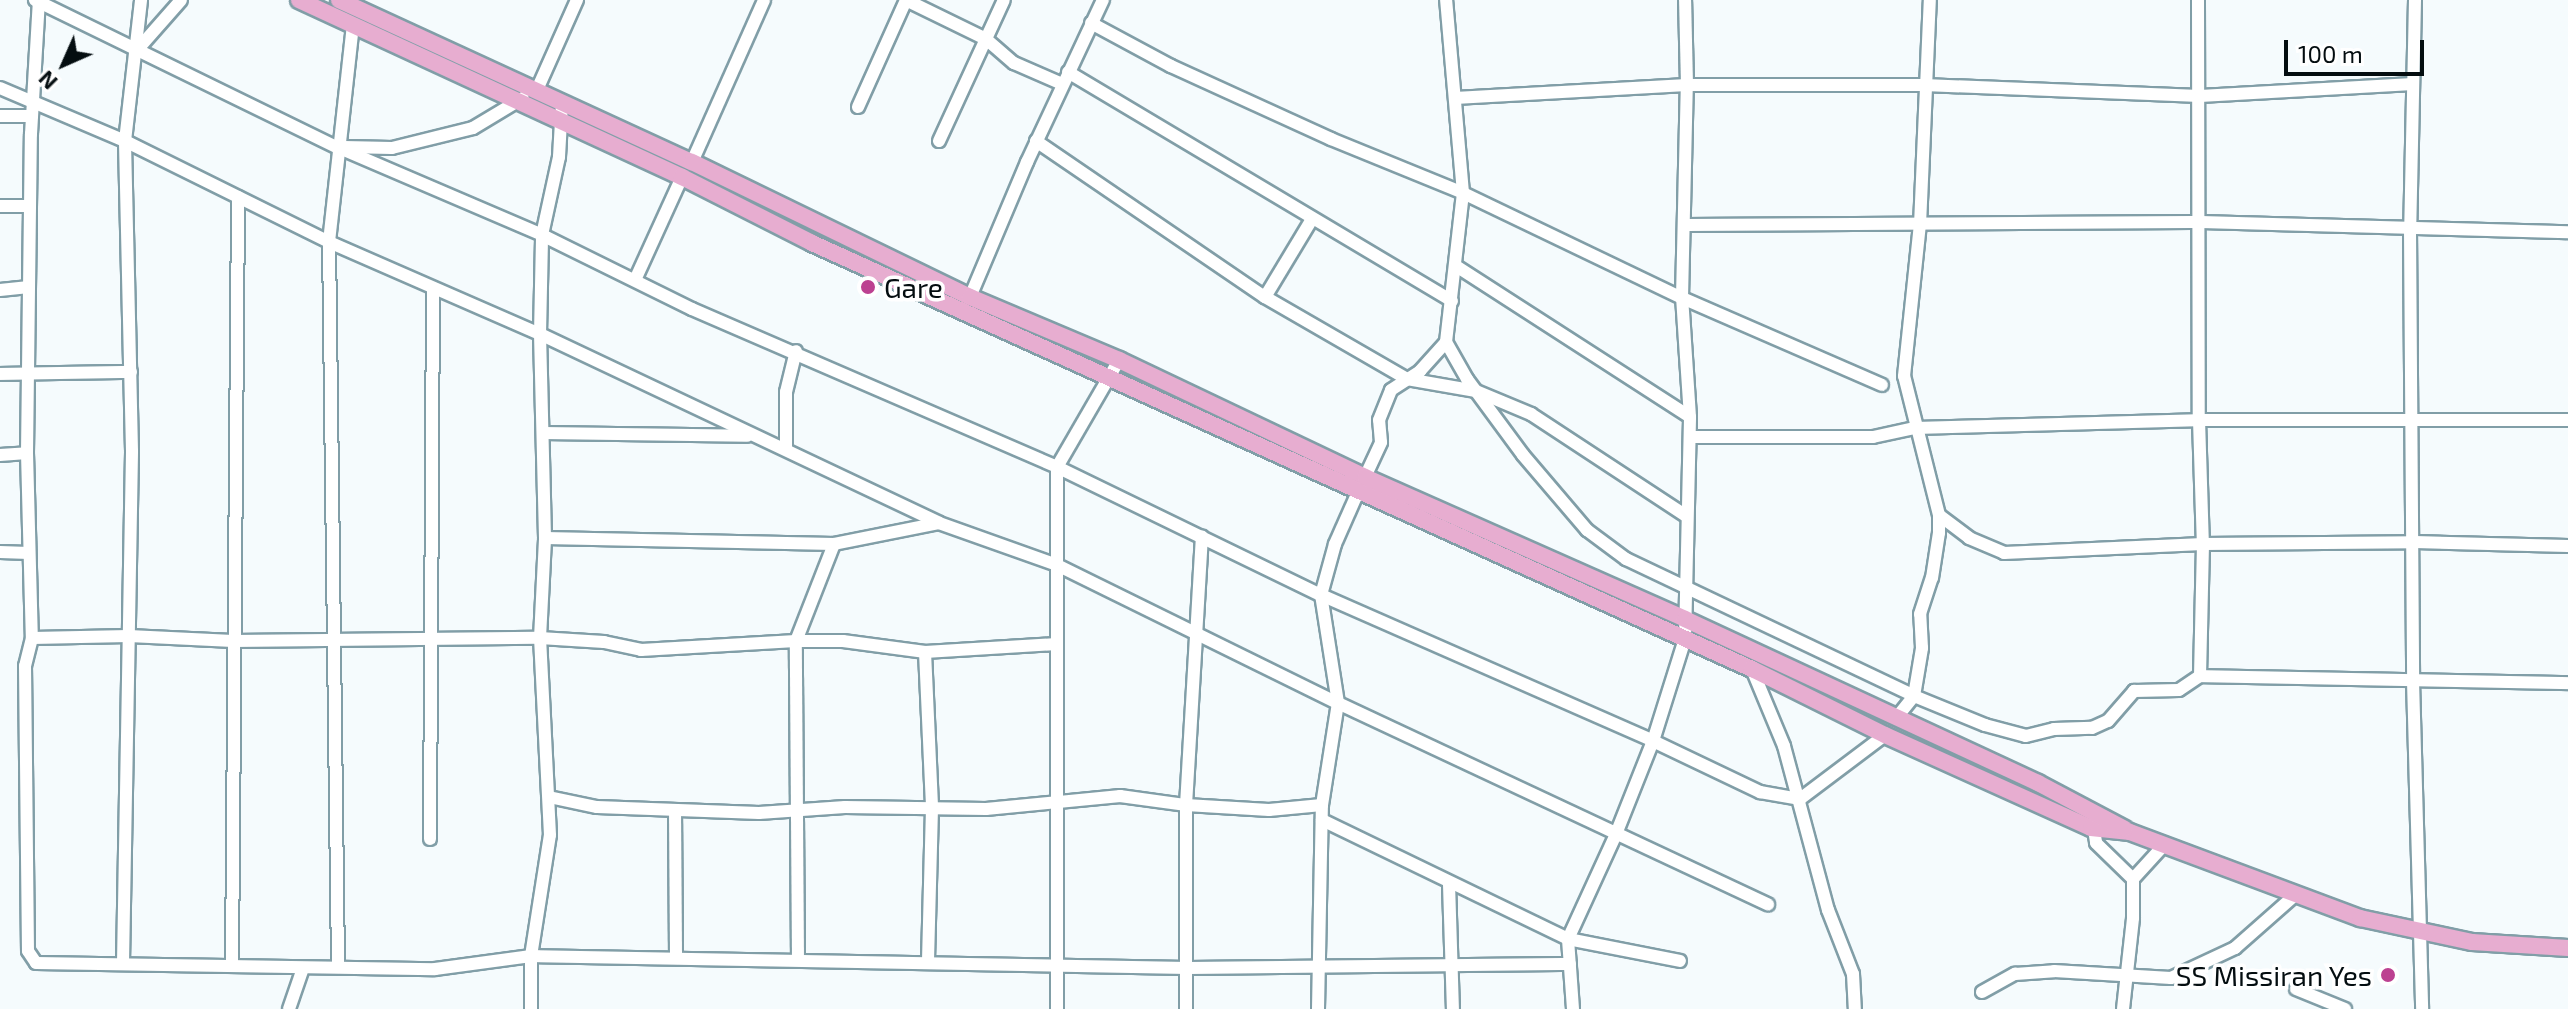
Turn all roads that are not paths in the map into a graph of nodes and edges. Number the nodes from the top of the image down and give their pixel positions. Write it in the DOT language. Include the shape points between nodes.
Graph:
graph roads {
  1 [pos="141,0"];
  2 [pos="181,0"];
  3 [pos="299,0"];
  4 [pos="339,0"];
  5 [pos="577,0"];
  6 [pos="764,0"];
  7 [pos="906,0"];
  8 [pos="1004,0"];
  9 [pos="1103,0"];
  10 [pos="1446,0"];
  11 [pos="1685,0"];
  12 [pos="1930,0"];
  13 [pos="2198,0"];
  14 [pos="2415,0"];
  15 [pos="37,1"];
  16 [pos="1091,23"];
  17 [pos="353,26"];
  18 [pos="986,39"];
  19 [pos="138,49"];
  20 [pos="1065,78"];
  21 [pos="2413,84"];
  22 [pos="1687,85"];
  23 [pos="1924,85"];
  24 [pos="0,88"];
  25 [pos="533,91"];
  26 [pos="2200,96"];
  27 [pos="1455,98"];
  28 [pos="518,104"];
  29 [pos="562,104"];
  30 [pos="858,107"];
  31 [pos="32,110"];
  32 [pos="0,116"];
  33 [pos="560,123"];
  34 [pos="125,141"];
  35 [pos="939,141"];
  36 [pos="1036,141"];
  37 [pos="337,147"];
  38 [pos="692,162"];
  39 [pos="682,177"];
  40 [pos="1463,193"];
  41 [pos="238,197"];
  42 [pos="0,206"];
  43 [pos="30,206"];
  44 [pos="1312,219"];
  45 [pos="2201,222"];
  46 [pos="1686,225"];
  47 [pos="1920,225"];
  48 [pos="2410,230"];
  49 [pos="2568,232"];
  50 [pos="542,235"];
  51 [pos="329,242"];
  52 [pos="1456,266"];
  53 [pos="635,280"];
  54 [pos="29,287"];
  55 [pos="433,289"];
  56 [pos="0,290"];
  57 [pos="1265,297"];
  58 [pos="1682,298"];
  59 [pos="1452,301"];
  60 [pos="967,305"];
  61 [pos="540,334"];
  62 [pos="1446,342"];
  63 [pos="796,351"];
  64 [pos="1119,360"];
  65 [pos="131,372"];
  66 [pos="0,374"];
  67 [pos="26,374"];
  68 [pos="1111,377"];
  69 [pos="1407,379"];
  70 [pos="1882,385"];
  71 [pos="1476,391"];
  72 [pos="1690,417"];
  73 [pos="2414,418"];
  74 [pos="2199,420"];
  75 [pos="2568,420"];
  76 [pos="1915,428"];
  77 [pos="543,433"];
  78 [pos="754,436"];
  79 [pos="1690,437"];
  80 [pos="786,448"];
  81 [pos="27,453"];
  82 [pos="0,455"];
  83 [pos="1057,467"];
  84 [pos="1362,484"];
  85 [pos="1939,515"];
  86 [pos="1686,516"];
  87 [pos="939,523"];
  88 [pos="1202,536"];
  89 [pos="545,538"];
  90 [pos="2415,542"];
  91 [pos="834,544"];
  92 [pos="2203,544"];
  93 [pos="2568,546"];
  94 [pos="0,552"];
  95 [pos="29,553"];
  96 [pos="1057,565"];
  97 [pos="1689,592"];
  98 [pos="1321,595"];
  99 [pos="1685,619"];
  100 [pos="129,636"];
  101 [pos="1199,636"];
  102 [pos="32,638"];
  103 [pos="540,638"];
  104 [pos="434,639"];
  105 [pos="1685,639"];
  106 [pos="233,641"];
  107 [pos="334,641"];
  108 [pos="796,641"];
  109 [pos="1057,644"];
  110 [pos="925,652"];
  111 [pos="1752,669"];
  112 [pos="2200,676"];
  113 [pos="2413,681"];
  114 [pos="2568,683"];
  115 [pos="1914,696"];
  116 [pos="1338,703"];
  117 [pos="1897,717"];
  118 [pos="1885,735"];
  119 [pos="1653,741"];
  120 [pos="549,797"];
  121 [pos="1057,799"];
  122 [pos="1800,799"];
  123 [pos="1186,805"];
  124 [pos="1322,805"];
  125 [pos="932,808"];
  126 [pos="675,810"];
  127 [pos="798,810"];
  128 [pos="1322,820"];
  129 [pos="2094,820"];
  130 [pos="1616,834"];
  131 [pos="430,839"];
  132 [pos="2165,844"];
  133 [pos="2133,879"];
  134 [pos="1449,884"];
  135 [pos="2294,896"];
  136 [pos="1768,904"];
  137 [pos="2419,932"];
  138 [pos="1568,939"];
  139 [pos="2568,948"];
  140 [pos="531,956"];
  141 [pos="676,958"];
  142 [pos="798,959"];
  143 [pos="1680,961"];
  144 [pos="123,963"];
  145 [pos="928,963"];
  146 [pos="1450,964"];
  147 [pos="1570,964"];
  148 [pos="232,966"];
  149 [pos="338,966"];
  150 [pos="1057,966"];
  151 [pos="1321,967"];
  152 [pos="303,968"];
  153 [pos="1188,968"];
  154 [pos="2124,976"];
  155 [pos="2296,989"];
  156 [pos="1982,992"];
  157 [pos="289,1009"];
  158 [pos="531,1009"];
  159 [pos="1057,1009"];
  160 [pos="1186,1009"];
  161 [pos="1318,1009"];
  162 [pos="1453,1009"];
  163 [pos="1573,1009"];
  164 [pos="1855,1009"];
  165 [pos="2123,1009"];
  166 [pos="2345,1009"];
  167 [pos="2422,1009"];
  1 -- 19 [label="street"];
  2 -- 19 [label="street"];
  3 -- 17 [label="main road"];
  4 -- 25 [label="main road"];
  5 -- 25 [label="street"];
  6 -- 38 [label="street"];
  7 -- 18 [label="street"];
  7 -- 30 [label="street"];
  8 -- 18 [label="street"];
  9 -- 16 [label="street"];
  10 -- 27 [label="street"];
  11 -- 22 [label="street"];
  12 -- 23 [label="street"];
  13 -- 26 [label="street"];
  14 -- 21 [label="street"];
  15 -- 19 [label="street"];
  15 -- 31 [label="street"];
  16 -- 20 [label="street"];
  16 -- 40 [label="street" via="1171,66"];
  17 -- 28 [label="main road"];
  17 -- 37 [label="street"];
  18 -- 20 [label="street" via="1014,63"];
  18 -- 35 [label="street"];
  19 -- 34 [label="street"];
  19 -- 37 [label="street"];
  20 -- 36 [label="street"];
  20 -- 44 [label="street"];
  21 -- 26 [label="street"];
  21 -- 48 [label="street"];
  22 -- 23 [label="street"];
  22 -- 27 [label="street"];
  22 -- 46 [label="street"];
  23 -- 26 [label="street"];
  23 -- 47 [label="street"];
  24 -- 31 [label="street"];
  25 -- 28 [label="street"];
  25 -- 29 [label="main road"];
  26 -- 45 [label="street"];
  27 -- 40 [label="street"];
  28 -- 33 [label="main road"];
  28 -- 37 [label="street" via="473,128 392,148"];
  29 -- 33 [label="street"];
  29 -- 38 [label="main road"];
  31 -- 32 [label="street"];
  31 -- 34 [label="street"];
  31 -- 43 [label="street"];
  33 -- 39 [label="main road"];
  33 -- 50 [label="street" via="559,157"];
  34 -- 41 [label="street"];
  34 -- 65 [label="street"];
  36 -- 57 [label="street"];
  36 -- 60 [label="street"];
  37 -- 50 [label="street"];
  37 -- 51 [label="street"];
  38 -- 60 [label="main road"];
  39 -- 53 [label="street"];
  39 -- 60 [label="main road" via="812,243"];
  40 -- 52 [label="street"];
  40 -- 58 [label="street"];
  41 -- 51 [label="street"];
  41 -- 106 [label="street"];
  42 -- 43 [label="street"];
  43 -- 54 [label="street"];
  44 -- 57 [label="street"];
  44 -- 59 [label="street"];
  45 -- 47 [label="street"];
  45 -- 48 [label="street"];
  45 -- 74 [label="street"];
  46 -- 47 [label="street"];
  46 -- 58 [label="street"];
  47 -- 76 [label="street" via="1904,376"];
  48 -- 49 [label="street"];
  48 -- 73 [label="street"];
  50 -- 53 [label="street"];
  50 -- 61 [label="street"];
  51 -- 55 [label="street"];
  51 -- 107 [label="street"];
  52 -- 59 [label="street"];
  52 -- 72 [label="street"];
  53 -- 63 [label="street"];
  54 -- 56 [label="street"];
  54 -- 67 [label="street"];
  55 -- 61 [label="street"];
  55 -- 104 [label="street"];
  57 -- 69 [label="street"];
  58 -- 70 [label="street"];
  58 -- 72 [label="street"];
  59 -- 62 [label="street"];
  60 -- 64 [label="main road"];
  60 -- 68 [label="main road"];
  61 -- 77 [label="street"];
  61 -- 78 [label="street"];
  62 -- 69 [label="street"];
  62 -- 71 [label="street"];
  63 -- 80 [label="street" via="786,392"];
  63 -- 83 [label="street"];
  64 -- 68 [label="street"];
  64 -- 84 [label="main road"];
  65 -- 67 [label="street"];
  65 -- 100 [label="street"];
  66 -- 67 [label="street"];
  67 -- 81 [label="street"];
  68 -- 83 [label="street"];
  68 -- 84 [label="main road"];
  69 -- 71 [label="street"];
  69 -- 84 [label="street" via="1391,390 1379,420 1381,442"];
  71 -- 86 [label="street" via="1531,414"];
  71 -- 97 [label="street" via="1587,530 1626,559"];
  72 -- 79 [label="street"];
  73 -- 74 [label="street"];
  73 -- 75 [label="street"];
  73 -- 90 [label="street"];
  74 -- 76 [label="street"];
  74 -- 92 [label="street"];
  76 -- 79 [label="street" via="1873,437"];
  76 -- 85 [label="street"];
  77 -- 78 [label="street"];
  77 -- 89 [label="street"];
  78 -- 80 [label="street"];
  79 -- 86 [label="street"];
  80 -- 87 [label="street"];
  81 -- 82 [label="street"];
  81 -- 95 [label="street"];
  83 -- 88 [label="street"];
  83 -- 96 [label="street"];
  84 -- 98 [label="street" via="1335,544"];
  84 -- 99 [label="main road"];
  84 -- 105 [label="main road"];
  85 -- 92 [label="street" via="1969,538 2004,553"];
  85 -- 115 [label="street" via="1932,578 1920,614 1922,648"];
  86 -- 97 [label="street"];
  87 -- 91 [label="street"];
  87 -- 96 [label="street"];
  88 -- 98 [label="street"];
  88 -- 101 [label="street"];
  89 -- 91 [label="street"];
  89 -- 103 [label="street"];
  90 -- 92 [label="street"];
  90 -- 93 [label="street"];
  90 -- 113 [label="street"];
  91 -- 108 [label="street"];
  92 -- 112 [label="street"];
  94 -- 95 [label="street"];
  95 -- 102 [label="street"];
  96 -- 101 [label="street"];
  96 -- 109 [label="street"];
  97 -- 99 [label="street"];
  97 -- 115 [label="street"];
  98 -- 116 [label="street"];
  98 -- 119 [label="street"];
  99 -- 105 [label="street"];
  99 -- 117 [label="main road"];
  100 -- 102 [label="street"];
  100 -- 106 [label="street"];
  100 -- 144 [label="street"];
  101 -- 116 [label="street"];
  101 -- 123 [label="street"];
  102 -- 144 [label="street" via="25,666 28,951 36,963"];
  103 -- 104 [label="street"];
  103 -- 108 [label="street" via="641,650"];
  103 -- 120 [label="street"];
  104 -- 107 [label="street"];
  104 -- 131 [label="street"];
  105 -- 111 [label="main road"];
  105 -- 119 [label="street"];
  106 -- 107 [label="street"];
  106 -- 148 [label="street"];
  107 -- 149 [label="street"];
  108 -- 110 [label="street"];
  108 -- 127 [label="street"];
  109 -- 110 [label="street"];
  109 -- 121 [label="street"];
  110 -- 125 [label="street"];
  111 -- 118 [label="main road"];
  111 -- 122 [label="street"];
  112 -- 113 [label="street"];
  112 -- 115 [label="street" via="2179,690 2134,691 2108,721 2092,728 2026,736"];
  113 -- 114 [label="street"];
  113 -- 137 [label="street"];
  115 -- 117 [label="street"];
  116 -- 124 [label="street"];
  116 -- 130 [label="street"];
  117 -- 129 [label="main road"];
  118 -- 122 [label="street"];
  118 -- 129 [label="main road"];
  119 -- 122 [label="street" via="1760,792"];
  119 -- 130 [label="street"];
  120 -- 126 [label="street" via="597,807"];
  120 -- 140 [label="street" via="550,835"];
  121 -- 123 [label="street" via="1120,796"];
  121 -- 125 [label="street" via="986,809"];
  121 -- 150 [label="street"];
  122 -- 164 [label="street" via="1828,910 1853,974"];
  123 -- 124 [label="street" via="1269,810"];
  123 -- 153 [label="street"];
  124 -- 128 [label="street"];
  125 -- 127 [label="street"];
  125 -- 145 [label="street"];
  126 -- 127 [label="street"];
  126 -- 141 [label="street"];
  127 -- 142 [label="street"];
  128 -- 134 [label="street"];
  128 -- 151 [label="street"];
  129 -- 132 [label="main road"];
  129 -- 133 [label="street" via="2096,843"];
  130 -- 136 [label="street"];
  130 -- 138 [label="street"];
  132 -- 133 [label="street"];
  132 -- 135 [label="main road"];
  133 -- 154 [label="street"];
  134 -- 138 [label="street"];
  134 -- 146 [label="street"];
  135 -- 137 [label="main road"];
  135 -- 154 [label="street" via="2235,948 2171,978"];
  137 -- 139 [label="main road" via="2472,942"];
  137 -- 167 [label="street"];
  138 -- 143 [label="street"];
  138 -- 147 [label="street"];
  140 -- 141 [label="street"];
  140 -- 149 [label="street" via="435,969"];
  140 -- 158 [label="street"];
  141 -- 142 [label="street"];
  142 -- 145 [label="street"];
  144 -- 148 [label="street"];
  145 -- 150 [label="street"];
  146 -- 147 [label="street"];
  146 -- 151 [label="street"];
  146 -- 162 [label="street"];
  147 -- 163 [label="street"];
  148 -- 152 [label="street"];
  149 -- 152 [label="street"];
  150 -- 153 [label="street"];
  150 -- 159 [label="street"];
  151 -- 153 [label="street"];
  151 -- 161 [label="street"];
  152 -- 157 [label="street"];
  153 -- 160 [label="street"];
  154 -- 156 [label="street" via="2015,974"];
  154 -- 165 [label="street"];
  155 -- 166 [label="street"];
}
